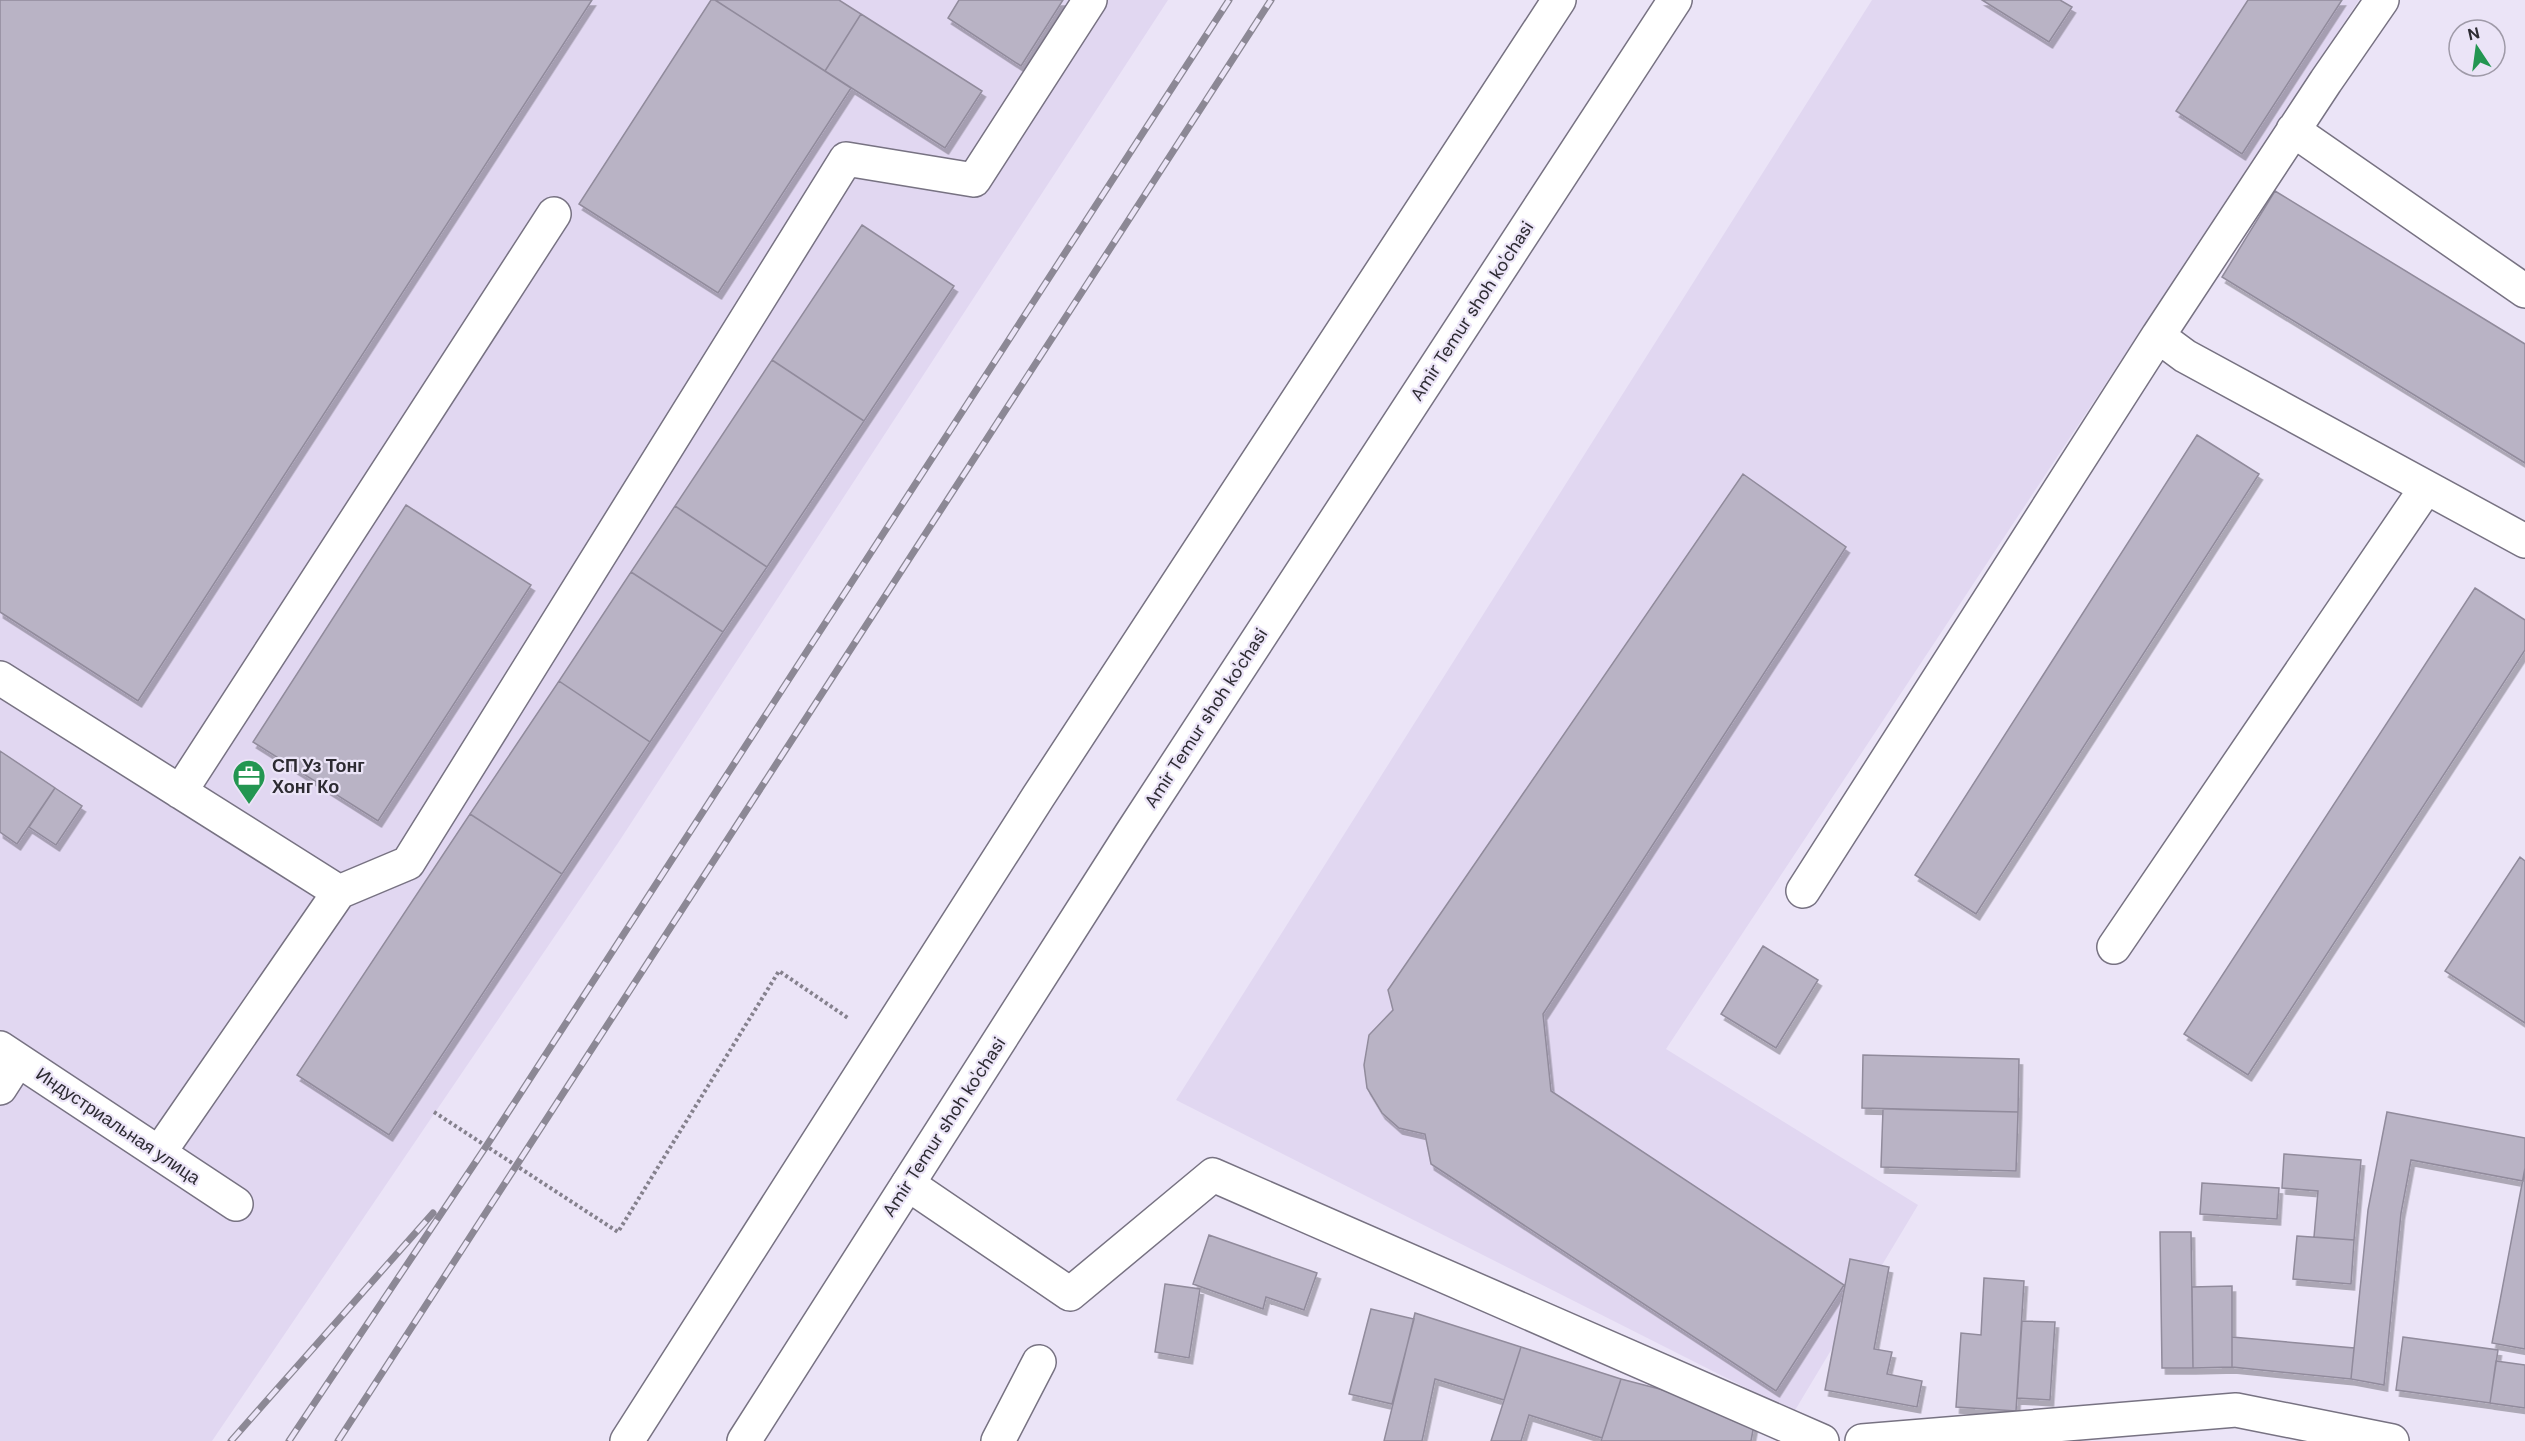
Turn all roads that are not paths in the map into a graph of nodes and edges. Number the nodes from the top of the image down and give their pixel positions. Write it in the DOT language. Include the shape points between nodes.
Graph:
graph roads {
  1 [pos="1090,0"];
  2 [pos="1558,0"];
  3 [pos="1675,0"];
  4 [pos="2382,0"];
  5 [pos="2293,130"];
  6 [pos="554,214"];
  7 [pos="2525,291"];
  8 [pos="2158,336"];
  9 [pos="2426,488"];
  10 [pos="2525,541"];
  11 [pos="0,678"];
  12 [pos="180,792"];
  13 [pos="1803,891"];
  14 [pos="339,892"];
  15 [pos="2114,947"];
  16 [pos="9,1054"];
  17 [pos="0,1088"];
  18 [pos="159,1153"];
  19 [pos="908,1184"];
  20 [pos="236,1204"];
  21 [pos="1039,1362"];
  22 [pos="627,1441"];
  23 [pos="744,1441"];
  24 [pos="998,1441"];
  25 [pos="1822,1441"];
  26 [pos="1862,1441"];
  27 [pos="2392,1441"];
  1 -- 14 [label="main road" via="974,180 846,159 408,863"];
  2 -- 22 [label="main road" via="1038,797"];
  3 -- 19 [label="main road, Amir Temur shoh ko'chasi" via="1131,834"];
  4 -- 5 [label="main road"];
  5 -- 7 [label="main road"];
  5 -- 8 [label="main road"];
  6 -- 12 [label="main road"];
  8 -- 9 [label="main road" via="2185,356"];
  8 -- 13 [label="main road"];
  9 -- 10 [label="main road"];
  9 -- 15 [label="main road"];
  11 -- 12 [label="main road"];
  12 -- 14 [label="main road"];
  14 -- 18 [label="main road"];
  16 -- 17 [label="main road"];
  16 -- 18 [label="main road, Индустриальная улица"];
  18 -- 20 [label="main road, Индустриальная улица"];
  19 -- 23 [label="main road, Amir Temur shoh ko'chasi"];
  19 -- 25 [label="main road" via="1070,1294 1213,1175"];
  21 -- 24 [label="main road"];
  26 -- 27 [label="main road" via="2236,1410"];
}
